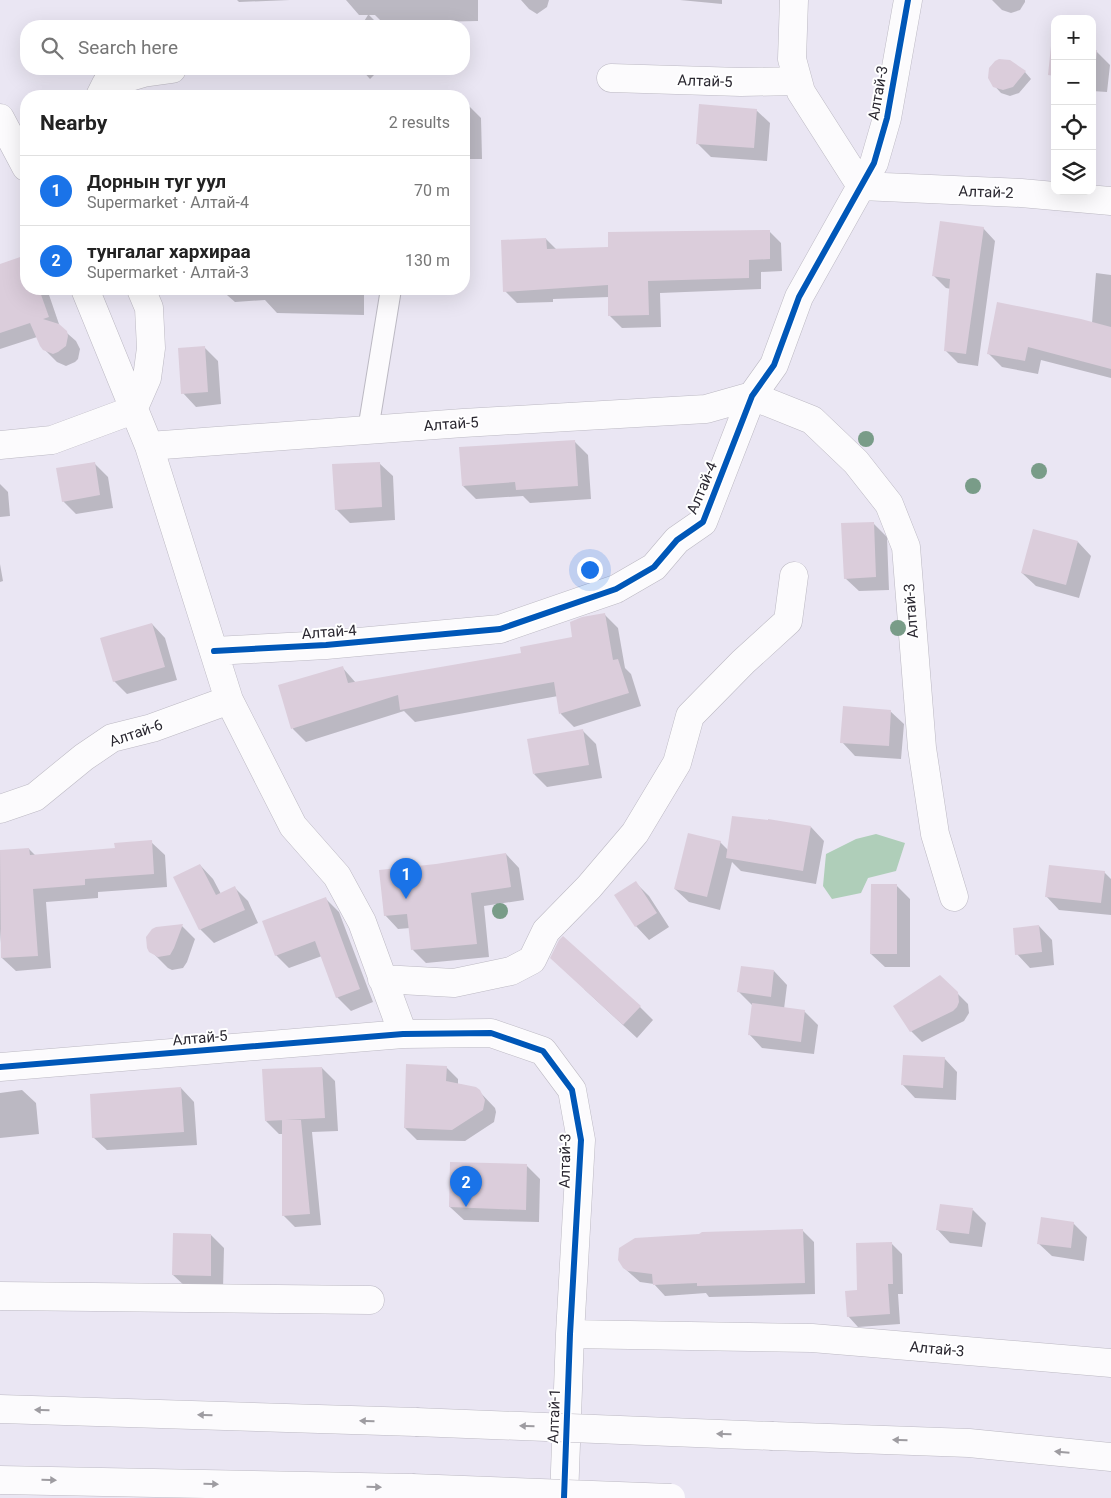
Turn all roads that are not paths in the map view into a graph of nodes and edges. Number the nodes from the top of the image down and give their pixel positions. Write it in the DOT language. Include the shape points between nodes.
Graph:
graph roads {
  1 [pos="794,0"];
  2 [pos="908,0"];
  3 [pos="136,75"];
  4 [pos="611,78"];
  5 [pos="798,82"];
  6 [pos="103,90"];
  7 [pos="0,118"];
  8 [pos="15,157"];
  9 [pos="861,186"];
  10 [pos="1111,201"];
  11 [pos="87,295"];
  12 [pos="144,295"];
  13 [pos="390,295"];
  14 [pos="752,396"];
  15 [pos="133,410"];
  16 [pos="368,430"];
  17 [pos="0,445"];
  18 [pos="149,446"];
  19 [pos="794,576"];
  20 [pos="214,651"];
  21 [pos="229,700"];
  22 [pos="0,809"];
  23 [pos="954,897"];
  24 [pos="382,979"];
  25 [pos="403,1034"];
  26 [pos="0,1067"];
  27 [pos="0,1296"];
  28 [pos="370,1300"];
  29 [pos="570,1334"];
  30 [pos="1111,1363"];
  31 [pos="0,1409"];
  32 [pos="1111,1456"];
  33 [pos="0,1480"];
  34 [pos="564,1498"];
  35 [pos="671,1498"];
  1 -- 5 [label="street" via="792,59"];
  2 -- 9 [label="street, Алтай-3" via="887,118 874,163"];
  3 -- 6 [label="street" via="106,84"];
  4 -- 5 [label="street, Алтай-5"];
  5 -- 9 [label="street" via="801,92"];
  7 -- 8 [label="street"];
  9 -- 10 [label="street, Алтай-2" via="1021,193"];
  9 -- 14 [label="street, Алтай-4" via="799,298 774,365"];
  11 -- 15 [label="street"];
  12 -- 15 [label="street" via="149,308 151,348 147,378"];
  13 -- 16 [label="lane"];
  14 -- 16 [label="street, Алтай-5" via="706,409"];
  14 -- 20 [label="street, Алтай-4" via="703,522 677,540 654,567 616,589 500,629 326,646"];
  14 -- 23 [label="street, Алтай-3" via="812,420 856,462 889,504 906,547 922,748 935,834"];
  15 -- 17 [label="street" via="52,440"];
  15 -- 18 [label="street"];
  16 -- 18 [label="street, Алтай-5"];
  18 -- 20 [label="street"];
  19 -- 24 [label="street" via="788,620 690,716 677,763 635,833 546,931 532,960 511,971 454,983"];
  20 -- 21 [label="street"];
  21 -- 22 [label="street, Алтай-6" via="152,728 112,738 35,797"];
  21 -- 24 [label="street" via="293,826 337,876 362,922"];
  24 -- 25 [label="street"];
  25 -- 26 [label="street, Алтай-5"];
  25 -- 29 [label="street, Алтай-3" via="491,1033 543,1051 572,1090 581,1140"];
  27 -- 28 [label="street"];
  29 -- 30 [label="street, Алтай-3" via="812,1338"];
  29 -- 34 [label="street, Алтай-1"];
  32 -- 31 [label="street, one-way, bridge" via="969,1443"];
  33 -- 35 [label="street, one-way, bridge" via="412,1488"];
}
